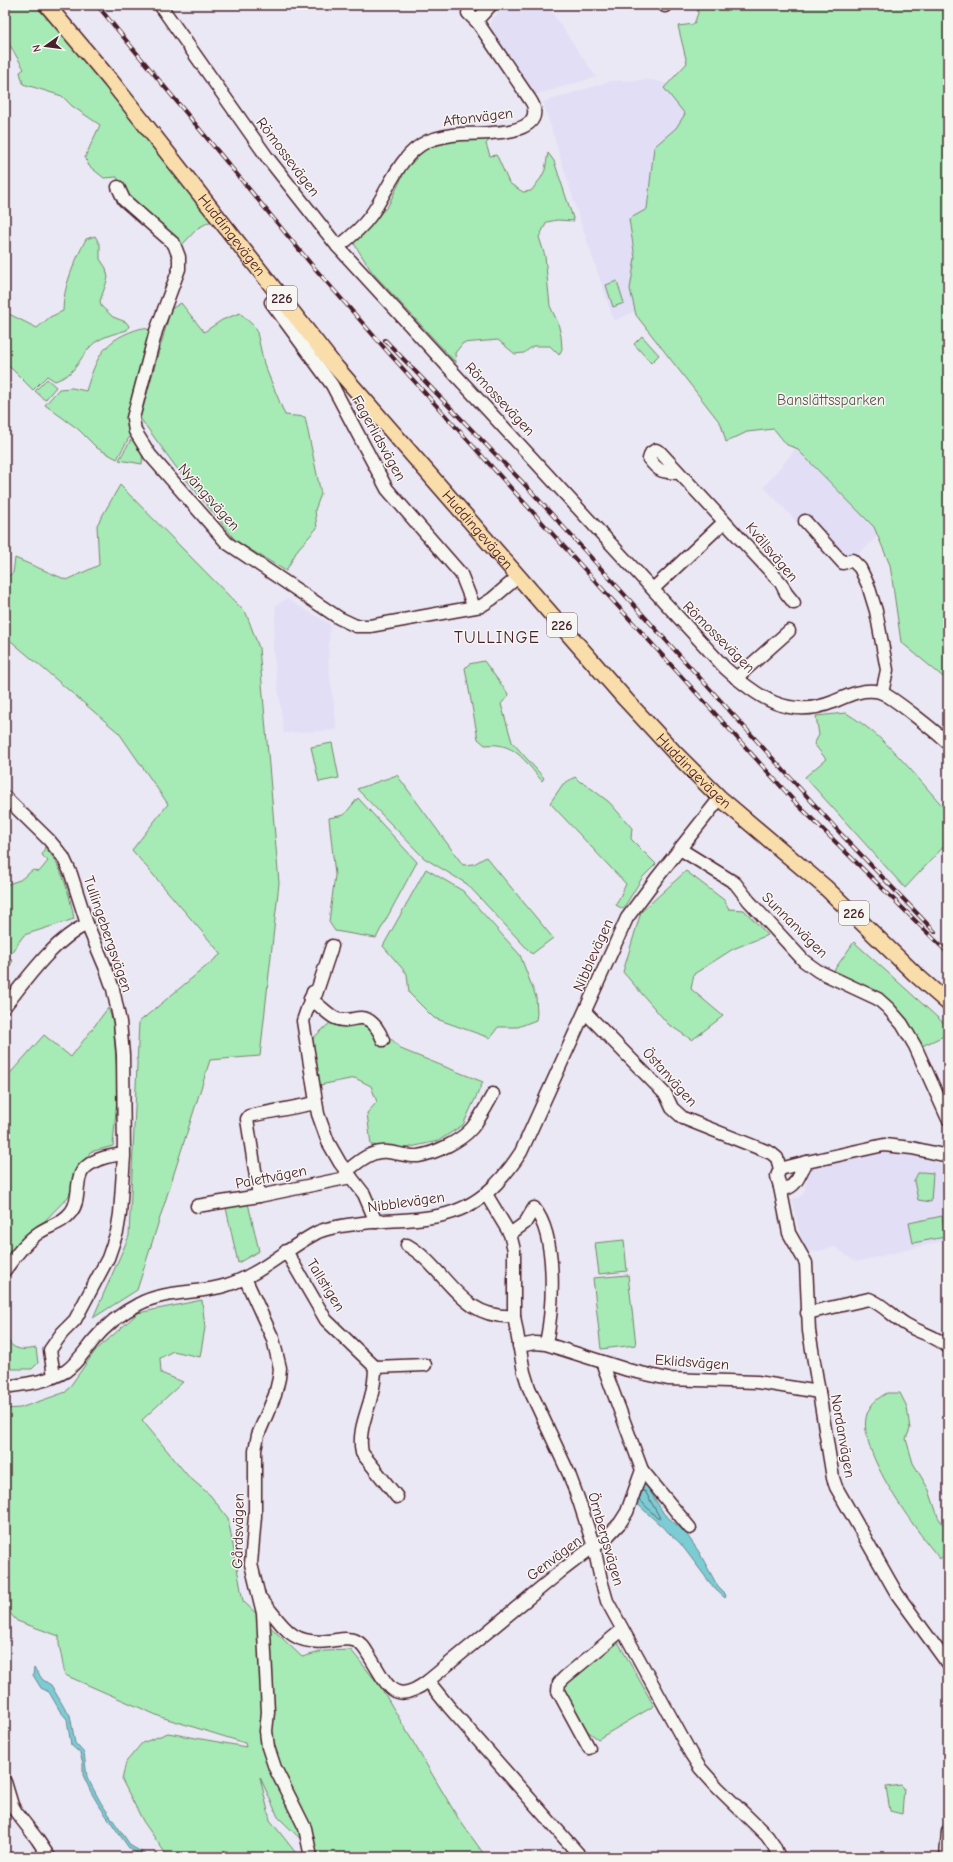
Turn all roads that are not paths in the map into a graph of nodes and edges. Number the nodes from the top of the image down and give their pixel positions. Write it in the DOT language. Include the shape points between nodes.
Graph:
graph roads {
  1 [pos="491,5"];
  2 [pos="166,7"];
  3 [pos="49,8"];
  4 [pos="468,13"];
  5 [pos="478,23"];
  6 [pos="118,187"];
  7 [pos="338,246"];
  8 [pos="271,302"];
  9 [pos="678,473"];
  10 [pos="805,521"];
  11 [pos="724,522"];
  12 [pos="519,576"];
  13 [pos="653,589"];
  14 [pos="794,603"];
  15 [pos="474,607"];
  16 [pos="789,631"];
  17 [pos="736,678"];
  18 [pos="882,692"];
  19 [pos="948,743"];
  20 [pos="5,797"];
  21 [pos="720,798"];
  22 [pos="680,849"];
  23 [pos="87,924"];
  24 [pos="332,946"];
  25 [pos="310,999"];
  26 [pos="948,1003"];
  27 [pos="5,1006"];
  28 [pos="585,1012"];
  29 [pos="383,1040"];
  30 [pos="494,1094"];
  31 [pos="316,1103"];
  32 [pos="948,1119"];
  33 [pos="123,1154"];
  34 [pos="948,1156"];
  35 [pos="807,1162"];
  36 [pos="780,1169"];
  37 [pos="349,1174"];
  38 [pos="780,1187"];
  39 [pos="486,1194"];
  40 [pos="260,1196"];
  41 [pos="197,1206"];
  42 [pos="376,1222"];
  43 [pos="510,1234"];
  44 [pos="407,1245"];
  45 [pos="286,1251"];
  46 [pos="5,1270"];
  47 [pos="245,1278"];
  48 [pos="807,1313"];
  49 [pos="514,1316"];
  50 [pos="546,1344"];
  51 [pos="519,1346"];
  52 [pos="948,1347"];
  53 [pos="602,1362"];
  54 [pos="425,1365"];
  55 [pos="376,1367"];
  56 [pos="54,1376"];
  57 [pos="5,1387"];
  58 [pos="819,1392"];
  59 [pos="642,1470"];
  60 [pos="394,1492"];
  61 [pos="690,1528"];
  62 [pos="594,1547"];
  63 [pos="260,1598"];
  64 [pos="622,1630"];
  65 [pos="948,1664"];
  66 [pos="428,1681"];
  67 [pos="589,1748"];
  68 [pos="5,1782"];
  69 [pos="948,1831"];
  70 [pos="49,1857"];
  71 [pos="311,1857"];
  72 [pos="581,1857"];
  73 [pos="779,1857"];
  74 [pos="946,1857"];
  1 -- 5 [label="street" via="479,18"];
  2 -- 7 [label="street, Römossevägen" via="267,158"];
  3 -- 12 [label="main road, Huddingevägen / 226" via="111,81 334,365"];
  4 -- 5 [label="street, Aftonvägen"];
  5 -- 7 [label="street, Aftonvägen" via="529,98 534,109 532,119 522,128 510,132 445,136 426,142 398,168 365,223"];
  6 -- 15 [label="street, Nyängsvägen" via="124,200 174,244 179,257 179,269 156,331 133,418 135,431 150,455 227,543 346,622 356,626 370,626"];
  7 -- 13 [label="street, Römossevägen"];
  8 -- 15 [label="street, Fagerlidsvägen" via="332,385 388,489 461,574"];
  9 -- 11 [label="street, Kvällsvägen"];
  10 -- 18 [label="street" via="843,563 852,560 860,568 868,585 876,611 887,670"];
  11 -- 13 [label="street, Kvällsvägen"];
  11 -- 14 [label="street, Kvällsvägen" via="781,583"];
  12 -- 15 [label="street, Nyängsvägen" via="492,599"];
  12 -- 21 [label="main road, Huddingevägen / 226" via="632,706"];
  13 -- 17 [label="street, Römossevägen"];
  16 -- 17 [label="street"];
  17 -- 18 [label="street, Römossevägen" via="769,701 801,709 829,703 856,692"];
  18 -- 19 [label="street"];
  20 -- 23 [label="street, Tullingebergsvägen" via="63,857"];
  21 -- 22 [label="street, Nibblevägen"];
  21 -- 26 [label="main road, Huddingevägen / 226" via="825,887"];
  22 -- 28 [label="street, Nibblevägen" via="627,918"];
  22 -- 32 [label="street, Sunnanvägen" via="735,883 804,961 818,971 878,999 888,1008 902,1024 915,1046"];
  23 -- 27 [label="street" via="57,944"];
  23 -- 33 [label="street, Tullingebergsvägen" via="113,989 120,1022 123,1055"];
  24 -- 25 [label="street" via="316,994 313,992"];
  25 -- 29 [label="street" via="343,1020 368,1018"];
  25 -- 31 [label="street" via="303,1021"];
  28 -- 36 [label="street, Östanvägen" via="666,1095 672,1108 683,1118 771,1153"];
  28 -- 39 [label="street, Nibblevägen" via="521,1152 499,1183"];
  30 -- 37 [label="street" via="473,1127 454,1142 418,1156 386,1151 375,1152"];
  31 -- 37 [label="street" via="328,1142"];
  31 -- 40 [label="street" via="249,1116 247,1119"];
  33 -- 46 [label="street" via="98,1159 84,1168 80,1178 78,1201 72,1212 60,1222 34,1236"];
  33 -- 56 [label="street, Tullingebergsvägen" via="117,1232 108,1258 83,1306 50,1350"];
  34 -- 35 [label="street" via="885,1145"];
  35 -- 36 [label="street"];
  35 -- 38 [label="street" via="793,1186"];
  36 -- 38 [label="street" via="777,1176"];
  37 -- 40 [label="street, Palettvägen"];
  37 -- 42 [label="street" via="366,1199"];
  38 -- 48 [label="street, Nordanvägen" via="789,1233 806,1263"];
  39 -- 42 [label="street, Nibblevägen" via="455,1211 434,1217"];
  39 -- 43 [label="street, Örnbergsvägen"];
  40 -- 41 [label="street, Palettvägen"];
  42 -- 45 [label="street, Nibblevägen" via="320,1232"];
  43 -- 49 [label="street, Örnbergsvägen" via="515,1268"];
  43 -- 50 [label="street" via="525,1223 534,1208 544,1223 552,1267"];
  44 -- 49 [label="street" via="420,1254 465,1301 480,1311 500,1317"];
  45 -- 47 [label="street, Nibblevägen"];
  45 -- 55 [label="street, Tallstigen" via="326,1320"];
  47 -- 56 [label="street, Nibblevägen" via="213,1289 139,1303 108,1324 72,1366"];
  47 -- 63 [label="street, Gårdsvägen" via="273,1339 280,1368 275,1395 258,1435 255,1450 255,1516 251,1564"];
  48 -- 52 [label="street" via="869,1299 876,1301 906,1325 934,1336"];
  48 -- 58 [label="street, Nordanvägen"];
  49 -- 51 [label="street, Örnbergsvägen"];
  50 -- 51 [label="street, Eklidsvägen"];
  50 -- 53 [label="street, Eklidsvägen"];
  51 -- 62 [label="street, Örnbergsvägen" via="529,1388 569,1474"];
  53 -- 58 [label="street, Eklidsvägen" via="668,1379 757,1382"];
  53 -- 59 [label="street"];
  54 -- 55 [label="street"];
  55 -- 60 [label="street" via="360,1447"];
  56 -- 57 [label="street, Nibblevägen" via="34,1383"];
  58 -- 65 [label="street, Nordanvägen" via="833,1478 843,1502 897,1594"];
  59 -- 61 [label="street"];
  59 -- 62 [label="street, Genvägen" via="627,1512 604,1540"];
  62 -- 64 [label="street, Örnbergsvägen" via="600,1580"];
  62 -- 66 [label="street, Genvägen"];
  63 -- 66 [label="street" via="284,1628 304,1641 357,1641 363,1646 387,1684 396,1692 412,1692"];
  63 -- 71 [label="street, Gårdsvägen" via="266,1666 268,1747 275,1768 305,1828"];
  64 -- 67 [label="street" via="565,1677 558,1686 558,1691"];
  64 -- 73 [label="street, Örnbergsvägen" via="700,1768 767,1836"];
  66 -- 72 [label="street"];
  68 -- 70 [label="street" via="16,1812"];
  69 -- 74 [label="street"];
}
